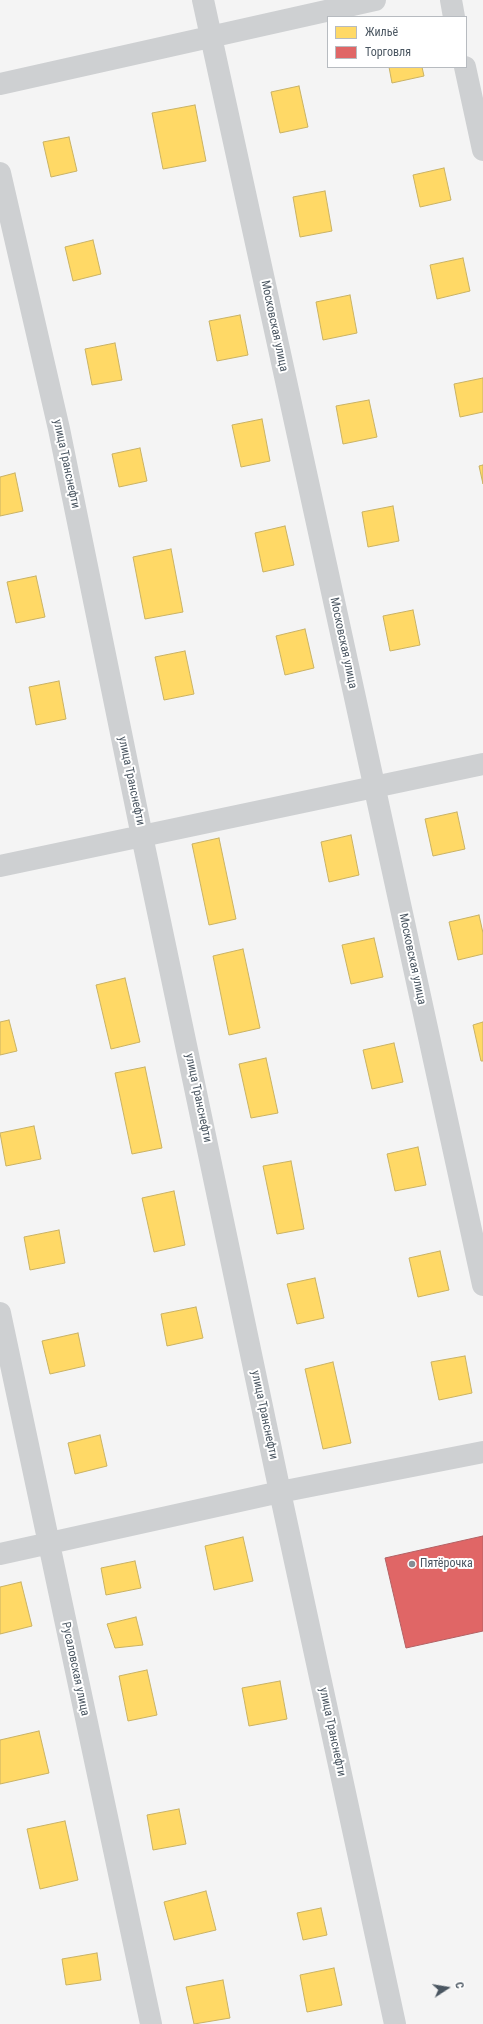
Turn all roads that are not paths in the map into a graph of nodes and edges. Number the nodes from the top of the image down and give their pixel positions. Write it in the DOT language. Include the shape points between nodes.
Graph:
graph roads {
  1 [pos="203,0"];
  2 [pos="375,0"];
  3 [pos="450,0"];
  4 [pos="454,16"];
  5 [pos="211,37"];
  6 [pos="465,68"];
  7 [pos="0,84"];
  8 [pos="483,150"];
  9 [pos="0,173"];
  10 [pos="483,764"];
  11 [pos="375,788"];
  12 [pos="142,836"];
  13 [pos="0,866"];
  14 [pos="483,1285"];
  15 [pos="0,1313"];
  16 [pos="483,1452"];
  17 [pos="280,1492"];
  18 [pos="48,1542"];
  19 [pos="0,1554"];
  20 [pos="151,2024"];
  21 [pos="395,2024"];
  1 -- 5 [label="street, Московская улица"];
  2 -- 5 [label="street"];
  3 -- 4 [label="street"];
  5 -- 7 [label="street"];
  5 -- 11 [label="street, Московская улица"];
  6 -- 8 [label="street"];
  9 -- 12 [label="street, улица Транснефти" via="59,429"];
  10 -- 11 [label="street"];
  11 -- 12 [label="street"];
  11 -- 14 [label="street, Московская улица"];
  12 -- 13 [label="street"];
  12 -- 17 [label="street, улица Транснефти"];
  15 -- 18 [label="street, Русаловская улица"];
  16 -- 17 [label="street"];
  17 -- 18 [label="street"];
  17 -- 21 [label="street, улица Транснефти"];
  18 -- 19 [label="street"];
  18 -- 20 [label="street, Русаловская улица"];
}
